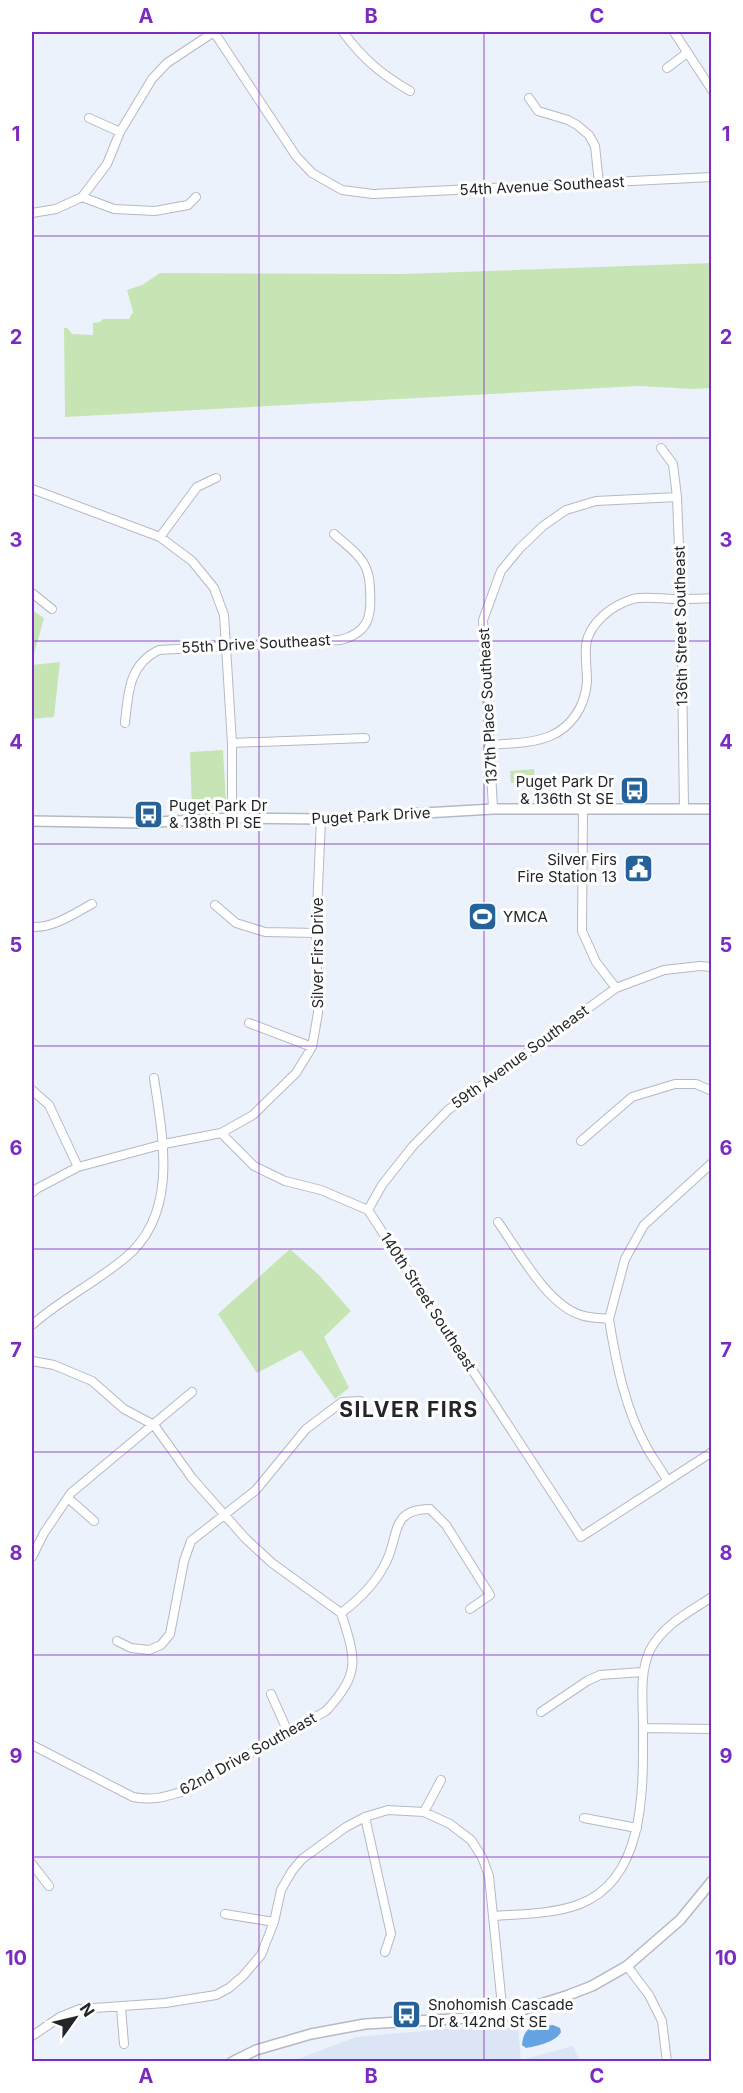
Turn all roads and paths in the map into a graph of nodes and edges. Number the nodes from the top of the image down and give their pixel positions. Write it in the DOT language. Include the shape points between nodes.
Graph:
graph roads {
  1 [pos="214,32"];
  2 [pos="343,32"];
  3 [pos="674,32"];
  4 [pos="687,53"];
  5 [pos="667,68"];
  6 [pos="711,90"];
  7 [pos="410,91"];
  8 [pos="529,98"];
  9 [pos="88,118"];
  10 [pos="120,132"];
  11 [pos="711,177"];
  12 [pos="599,183"];
  13 [pos="82,197"];
  14 [pos="196,197"];
  15 [pos="32,213"];
  16 [pos="661,448"];
  17 [pos="216,478"];
  18 [pos="32,489"];
  19 [pos="677,497"];
  20 [pos="334,534"];
  21 [pos="160,537"];
  22 [pos="32,593"];
  23 [pos="711,598"];
  24 [pos="681,599"];
  25 [pos="52,609"];
  26 [pos="225,645"];
  27 [pos="125,723"];
  28 [pos="365,738"];
  29 [pos="232,743"];
  30 [pos="490,745"];
  31 [pos="583,808"];
  32 [pos="684,808"];
  33 [pos="494,809"];
  34 [pos="711,809"];
  35 [pos="232,818"];
  36 [pos="321,819"];
  37 [pos="32,821"];
  38 [pos="92,904"];
  39 [pos="215,904"];
  40 [pos="32,927"];
  41 [pos="316,933"];
  42 [pos="711,967"];
  43 [pos="615,988"];
  44 [pos="249,1023"];
  45 [pos="312,1047"];
  46 [pos="154,1078"];
  47 [pos="32,1090"];
  48 [pos="711,1090"];
  49 [pos="221,1133"];
  50 [pos="581,1141"];
  51 [pos="164,1144"];
  52 [pos="711,1163"];
  53 [pos="78,1167"];
  54 [pos="32,1194"];
  55 [pos="368,1210"];
  56 [pos="498,1222"];
  57 [pos="609,1319"];
  58 [pos="32,1325"];
  59 [pos="32,1361"];
  60 [pos="192,1392"];
  61 [pos="360,1401"];
  62 [pos="154,1425"];
  63 [pos="711,1452"];
  64 [pos="668,1480"];
  65 [pos="68,1498"];
  66 [pos="223,1514"];
  67 [pos="94,1521"];
  68 [pos="32,1557"];
  69 [pos="711,1597"];
  70 [pos="470,1609"];
  71 [pos="340,1613"];
  72 [pos="117,1641"];
  73 [pos="642,1672"];
  74 [pos="271,1694"];
  75 [pos="541,1712"];
  76 [pos="643,1728"];
  77 [pos="711,1729"];
  78 [pos="288,1732"];
  79 [pos="32,1745"];
  80 [pos="441,1780"];
  81 [pos="424,1812"];
  82 [pos="365,1817"];
  83 [pos="584,1818"];
  84 [pos="637,1828"];
  85 [pos="32,1864"];
  86 [pos="711,1881"];
  87 [pos="49,1886"];
  88 [pos="225,1914"];
  89 [pos="494,1916"];
  90 [pos="274,1922"];
  91 [pos="385,1952"];
  92 [pos="627,1966"];
  93 [pos="121,2007"];
  94 [pos="503,2016"];
  95 [pos="32,2036"];
  96 [pos="124,2044"];
  97 [pos="232,2061"];
  98 [pos="667,2061"];
  1 -- 10 [label="street" via="168,63 152,79"];
  1 -- 12 [label="street, 54th Avenue Southeast" via="296,156 312,173 342,190 373,194"];
  2 -- 7 [label="street" via="358,53 385,77"];
  3 -- 4 [label="street"];
  4 -- 5 [label="street"];
  4 -- 6 [label="street"];
  8 -- 12 [label="street" via="538,111 568,120 589,135 595,146"];
  9 -- 10 [label="street"];
  10 -- 13 [label="street" via="107,164"];
  11 -- 12 [label="street, 54th Avenue Southeast"];
  13 -- 14 [label="street" via="114,209 155,211 188,205"];
  13 -- 15 [label="street" via="56,209"];
  16 -- 19 [label="street, 136th Street Southeast" via="673,464"];
  17 -- 21 [label="street" via="197,487"];
  18 -- 21 [label="street"];
  19 -- 24 [label="street, 136th Street Southeast"];
  19 -- 30 [label="street, 137th Place Southeast" via="596,501 566,510 543,526 501,571 483,620"];
  20 -- 26 [label="street, 55th Drive Southeast" via="366,567 372,610 363,627 353,637 340,640"];
  21 -- 26 [label="street" via="192,561 214,588 224,615"];
  22 -- 25 [label="street"];
  23 -- 24 [label="street"];
  24 -- 30 [label="street" via="634,599 604,614 586,644 586,684 576,716 551,736"];
  24 -- 32 [label="street, 136th Street Southeast"];
  26 -- 27 [label="street, 55th Drive Southeast" via="149,654 132,676"];
  26 -- 29 [label="street"];
  28 -- 29 [label="street"];
  29 -- 35 [label="street"];
  30 -- 33 [label="street, 137th Place Southeast"];
  31 -- 32 [label="street, Puget Park Drive"];
  31 -- 33 [label="street, Puget Park Drive"];
  31 -- 43 [label="street" via="582,931 596,962"];
  32 -- 34 [label="street, Puget Park Drive"];
  33 -- 36 [label="street, Puget Park Drive"];
  35 -- 36 [label="street, Puget Park Drive"];
  35 -- 37 [label="street, Puget Park Drive" via="140,823"];
  36 -- 41 [label="street, Silver Firs Drive"];
  38 -- 40 [label="street" via="44,928"];
  39 -- 41 [label="street" via="236,923 265,932"];
  41 -- 45 [label="street, Silver Firs Drive" via="318,1013"];
  42 -- 43 [label="street, 59th Avenue Southeast" via="664,970"];
  43 -- 55 [label="street, 59th Avenue Southeast" via="448,1110 412,1147"];
  44 -- 45 [label="street"];
  45 -- 49 [label="street, Silver Firs Drive" via="296,1073 272,1098 253,1115"];
  46 -- 51 [label="street"];
  47 -- 53 [label="street" via="49,1105"];
  48 -- 50 [label="street" via="696,1084 675,1084 632,1098"];
  49 -- 51 [label="street, Silver Firs Drive"];
  49 -- 55 [label="street" via="254,1166"];
  51 -- 53 [label="street, Silver Firs Drive"];
  51 -- 58 [label="street" via="163,1191 143,1241"];
  52 -- 57 [label="street" via="644,1225 625,1259"];
  53 -- 54 [label="street, Silver Firs Drive"];
  55 -- 64 [label="street, 140th Street Southeast" via="581,1537"];
  56 -- 57 [label="street" via="559,1303 580,1315"];
  57 -- 64 [label="street" via="630,1409 646,1448"];
  59 -- 62 [label="street" via="54,1365 93,1381 124,1409"];
  60 -- 62 [label="street"];
  61 -- 66 [label="street" via="342,1402 306,1429 256,1490"];
  62 -- 65 [label="street"];
  62 -- 66 [label="street"];
  63 -- 64 [label="street"];
  65 -- 67 [label="street"];
  65 -- 68 [label="street"];
  66 -- 71 [label="street" via="272,1563"];
  66 -- 72 [label="street" via="191,1541 170,1634 161,1645 149,1650"];
  69 -- 73 [label="street" via="663,1629"];
  70 -- 71 [label="street" via="490,1595 446,1525 430,1509 414,1509 402,1518 387,1559 368,1590"];
  71 -- 78 [label="street, 62nd Drive Southeast" via="354,1664 348,1680 326,1711"];
  73 -- 75 [label="street" via="600,1675"];
  73 -- 76 [label="street"];
  74 -- 78 [label="street"];
  76 -- 77 [label="street"];
  76 -- 84 [label="street"];
  78 -- 79 [label="street, 62nd Drive Southeast" via="184,1791 148,1800 133,1797"];
  80 -- 81 [label="street"];
  81 -- 82 [label="street" via="388,1810"];
  81 -- 89 [label="street" via="471,1840 489,1876"];
  82 -- 90 [label="street" via="302,1859 281,1890"];
  82 -- 91 [label="street" via="391,1934"];
  83 -- 84 [label="street"];
  84 -- 89 [label="street" via="630,1856 608,1886 594,1897 579,1905"];
  85 -- 87 [label="street"];
  86 -- 92 [label="street" via="680,1920"];
  88 -- 90 [label="street"];
  89 -- 94 [label="street"];
  90 -- 93 [label="street" via="261,1955 229,1988 216,1995"];
  92 -- 94 [label="street" via="591,1986"];
  92 -- 98 [label="street" via="662,2021"];
  93 -- 95 [label="street" via="80,2009"];
  93 -- 96 [label="street"];
  94 -- 97 [label="street" via="365,2024 311,2034"];
}
